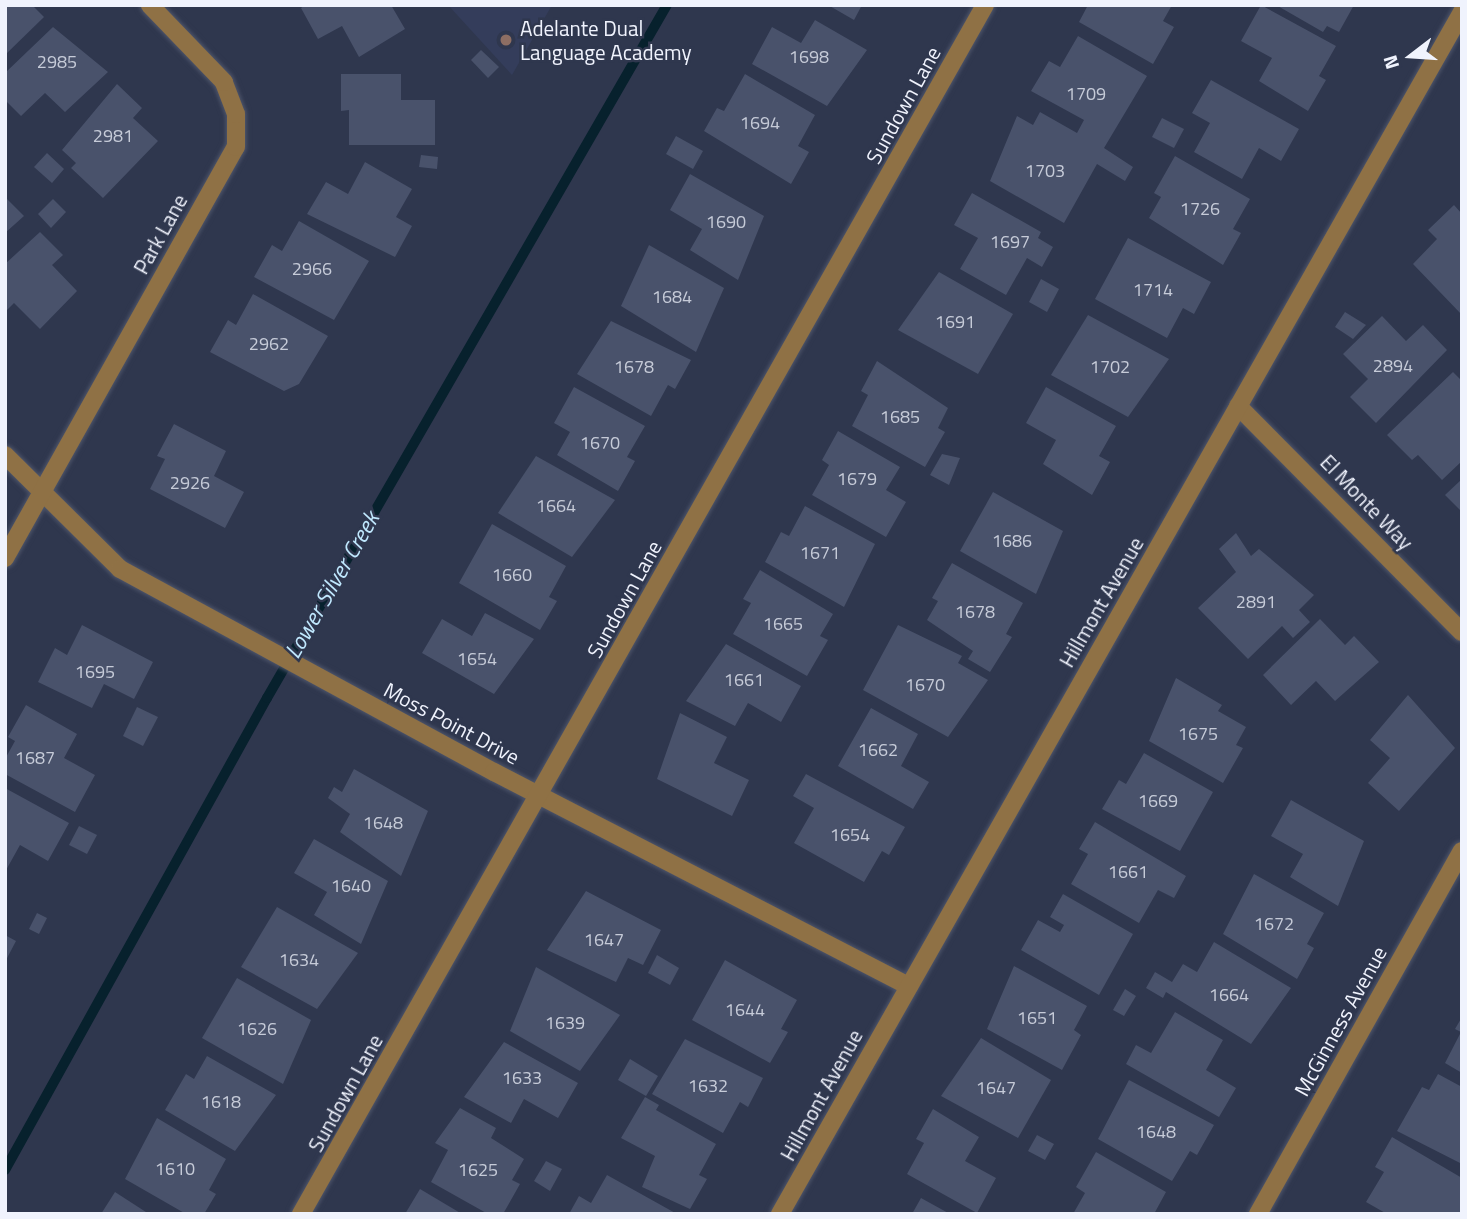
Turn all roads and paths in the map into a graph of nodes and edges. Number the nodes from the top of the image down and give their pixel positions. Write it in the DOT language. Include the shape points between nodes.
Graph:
graph roads {
  1 [pos="150,5"];
  2 [pos="985,5"];
  3 [pos="1462,12"];
  4 [pos="1238,406"];
  5 [pos="5,455"];
  6 [pos="39,494"];
  7 [pos="5,558"];
  8 [pos="1462,632"];
  9 [pos="538,793"];
  10 [pos="1462,851"];
  11 [pos="909,986"];
  12 [pos="301,1214"];
  13 [pos="780,1214"];
  14 [pos="1258,1214"];
  1 -- 6 [label="street, Park Lane" via="224,82 236,114 236,146"];
  2 -- 9 [label="street, Sundown Lane"];
  3 -- 4 [label="street, Hillmont Avenue"];
  4 -- 8 [label="street, El Monte Way"];
  4 -- 11 [label="street, Hillmont Avenue"];
  5 -- 6 [label="street, Moss Point Drive"];
  6 -- 7 [label="street, Park Lane"];
  6 -- 9 [label="street, Moss Point Drive" via="120,569"];
  9 -- 11 [label="street, Moss Point Drive"];
  9 -- 12 [label="street, Sundown Lane"];
  10 -- 14 [label="street, McGinness Avenue"];
  11 -- 13 [label="street, Hillmont Avenue"];
}
